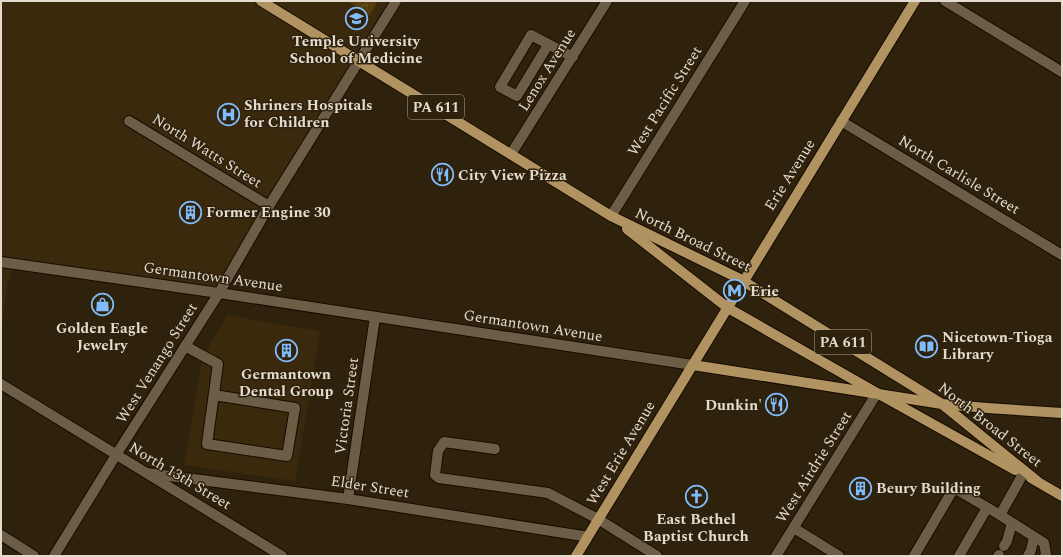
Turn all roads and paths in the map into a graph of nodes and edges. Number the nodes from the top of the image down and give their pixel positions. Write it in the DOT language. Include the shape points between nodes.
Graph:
graph roads {
  1 [pos="261,1"];
  2 [pos="396,1"];
  3 [pos="607,1"];
  4 [pos="745,1"];
  5 [pos="915,1"];
  6 [pos="945,1"];
  7 [pos="548,45"];
  8 [pos="573,57"];
  9 [pos="360,60"];
  10 [pos="1062,72"];
  11 [pos="130,121"];
  12 [pos="841,121"];
  13 [pos="512,154"];
  14 [pos="269,206"];
  15 [pos="611,216"];
  16 [pos="1062,255"];
  17 [pos="1,262"];
  18 [pos="744,281"];
  19 [pos="219,293"];
  20 [pos="728,308"];
  21 [pos="375,317"];
  22 [pos="185,346"];
  23 [pos="692,365"];
  24 [pos="1,384"];
  25 [pos="877,393"];
  26 [pos="214,395"];
  27 [pos="942,404"];
  28 [pos="1062,413"];
  29 [pos="495,449"];
  30 [pos="116,455"];
  31 [pos="147,472"];
  32 [pos="1023,474"];
  33 [pos="1037,481"];
  34 [pos="1062,496"];
  35 [pos="348,499"];
  36 [pos="988,508"];
  37 [pos="1000,516"];
  38 [pos="598,519"];
  39 [pos="1012,523"];
  40 [pos="794,528"];
  41 [pos="1,535"];
  42 [pos="1034,537"];
  43 [pos="586,538"];
  44 [pos="1000,552"];
  45 [pos="34,556"];
  46 [pos="54,556"];
  47 [pos="282,556"];
  48 [pos="576,556"];
  49 [pos="657,556"];
  50 [pos="776,556"];
  51 [pos="839,556"];
  52 [pos="914,556"];
  53 [pos="958,556"];
  54 [pos="1028,556"];
  55 [pos="1045,556"];
  1 -- 9 [label="main road, North Broad Street / PA 611"];
  2 -- 9 [label="street, West Venango Street"];
  3 -- 8 [label="street, Lenox Avenue"];
  4 -- 15 [label="street, West Pacific Street"];
  5 -- 12 [label="main road, Erie Avenue"];
  6 -- 10 [label="street"];
  7 -- 7 [label="street" via="531,35 500,87 516,96"];
  7 -- 8 [label="street"];
  8 -- 13 [label="street, Lenox Avenue"];
  9 -- 13 [label="main road, North Broad Street / PA 611"];
  9 -- 14 [label="street, West Venango Street"];
  11 -- 14 [label="street, North Watts Street"];
  12 -- 16 [label="street, North Carlisle Street"];
  12 -- 18 [label="main road, Erie Avenue"];
  13 -- 15 [label="main road, North Broad Street / PA 611"];
  14 -- 19 [label="street, West Venango Street"];
  15 -- 18 [label="main road, North Broad Street / PA 611"];
  15 -- 20 [label="main road, North Broad Street / PA 611"];
  17 -- 19 [label="street, Germantown Avenue"];
  18 -- 20 [label="main road, Erie Avenue"];
  18 -- 27 [label="main road, North Broad Street / PA 611"];
  19 -- 21 [label="street, Germantown Avenue"];
  19 -- 22 [label="street, West Venango Street"];
  20 -- 23 [label="main road, Erie Avenue"];
  20 -- 25 [label="main road, North Broad Street / PA 611"];
  21 -- 23 [label="street, Germantown Avenue"];
  21 -- 35 [label="street, Victoria Street"];
  22 -- 26 [label="street" via="218,364"];
  22 -- 30 [label="street, West Venango Street"];
  23 -- 25 [label="main road, Germantown Avenue"];
  23 -- 38 [label="main road, West Erie Avenue"];
  24 -- 30 [label="street, North 13th Street"];
  25 -- 27 [label="main road, Germantown Avenue"];
  25 -- 32 [label="main road, North Broad Street / PA 611"];
  25 -- 40 [label="street, West Airdrie Street"];
  26 -- 26 [label="street" via="295,408 287,456 206,444"];
  27 -- 28 [label="main road, Germantown Avenue"];
  27 -- 33 [label="main road, North Broad Street / PA 611"];
  29 -- 38 [label="street" via="444,442 438,451 434,475 439,478 548,492"];
  30 -- 31 [label="street, North 13th Street"];
  30 -- 46 [label="street, West Venango Street"];
  31 -- 35 [label="street, Elder Street"];
  31 -- 47 [label="street, North 13th Street"];
  32 -- 33 [label="main road, North Broad Street / PA 611"];
  32 -- 37 [label="street"];
  33 -- 34 [label="main road, North Broad Street / PA 611"];
  35 -- 43 [label="street, Elder Street"];
  36 -- 37 [label="street"];
  36 -- 52 [label="street" via="954,488"];
  36 -- 53 [label="street"];
  37 -- 39 [label="street"];
  38 -- 43 [label="main road, West Erie Avenue"];
  38 -- 49 [label="street"];
  39 -- 42 [label="street"];
  39 -- 44 [label="street" via="1007,541"];
  40 -- 50 [label="street, West Airdrie Street"];
  40 -- 51 [label="street"];
  41 -- 45 [label="street"];
  42 -- 54 [label="street"];
  42 -- 55 [label="street" via="1044,543"];
  43 -- 48 [label="main road, West Erie Avenue"];
}
